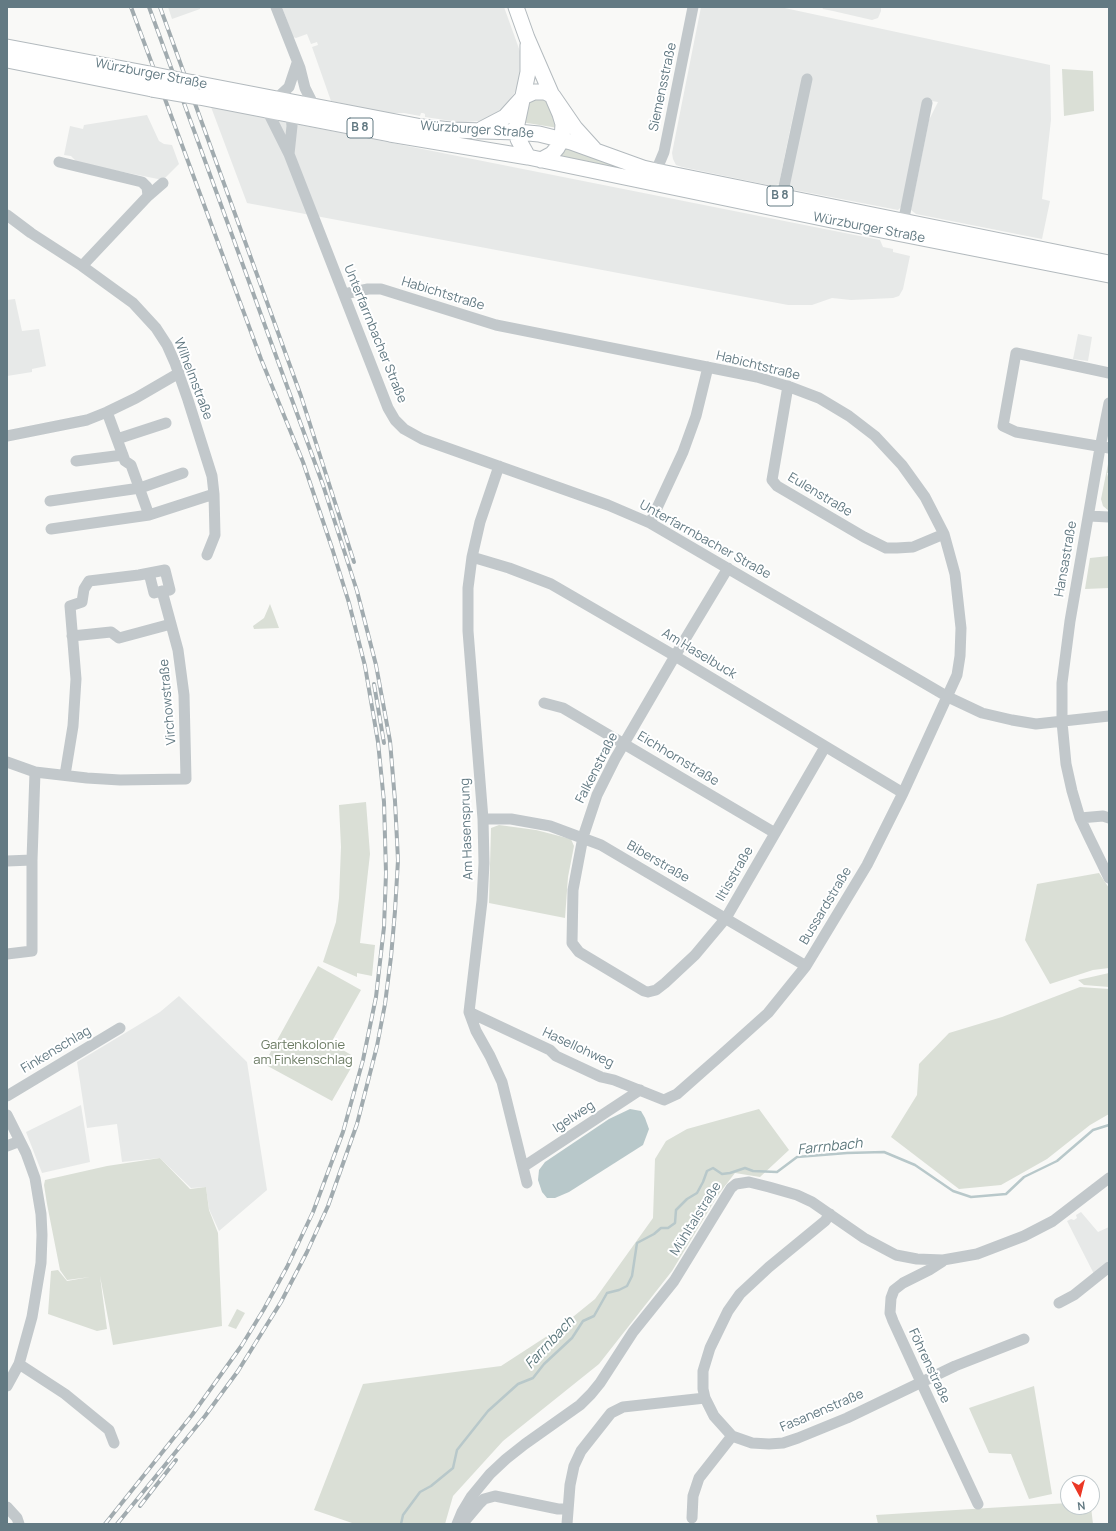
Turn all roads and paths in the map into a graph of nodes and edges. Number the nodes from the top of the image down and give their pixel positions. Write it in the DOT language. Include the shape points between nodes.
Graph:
graph roads {
  1 [pos="276,7"];
  2 [pos="516,7"];
  3 [pos="693,7"];
  4 [pos="527,38"];
  5 [pos="7,47"];
  6 [pos="7,60"];
  7 [pos="297,63"];
  8 [pos="807,79"];
  9 [pos="553,96"];
  10 [pos="523,97"];
  11 [pos="927,103"];
  12 [pos="272,105"];
  13 [pos="314,106"];
  14 [pos="293,109"];
  15 [pos="481,130"];
  16 [pos="517,132"];
  17 [pos="562,139"];
  18 [pos="282,140"];
  19 [pos="595,150"];
  20 [pos="289,154"];
  21 [pos="534,159"];
  22 [pos="59,162"];
  23 [pos="656,171"];
  24 [pos="628,178"];
  25 [pos="163,183"];
  26 [pos="148,196"];
  27 [pos="782,196"];
  28 [pos="7,215"];
  29 [pos="902,227"];
  30 [pos="1109,263"];
  31 [pos="82,266"];
  32 [pos="1109,275"];
  33 [pos="344,294"];
  34 [pos="708,367"];
  35 [pos="179,373"];
  36 [pos="1109,373"];
  37 [pos="788,386"];
  38 [pos="1109,403"];
  39 [pos="107,412"];
  40 [pos="166,423"];
  41 [pos="7,436"];
  42 [pos="117,439"];
  43 [pos="1104,448"];
  44 [pos="123,455"];
  45 [pos="76,461"];
  46 [pos="498,466"];
  47 [pos="183,473"];
  48 [pos="140,488"];
  49 [pos="214,494"];
  50 [pos="50,501"];
  51 [pos="149,515"];
  52 [pos="1089,516"];
  53 [pos="1109,517"];
  54 [pos="650,522"];
  55 [pos="51,528"];
  56 [pos="944,534"];
  57 [pos="207,555"];
  58 [pos="472,556"];
  59 [pos="728,568"];
  60 [pos="149,573"];
  61 [pos="162,591"];
  62 [pos="171,624"];
  63 [pos="72,636"];
  64 [pos="675,656"];
  65 [pos="948,697"];
  66 [pos="544,703"];
  67 [pos="1109,716"];
  68 [pos="1062,722"];
  69 [pos="625,743"];
  70 [pos="825,747"];
  71 [pos="7,762"];
  72 [pos="36,772"];
  73 [pos="65,775"];
  74 [pos="903,793"];
  75 [pos="1080,818"];
  76 [pos="1109,818"];
  77 [pos="482,819"];
  78 [pos="775,833"];
  79 [pos="583,837"];
  80 [pos="32,860"];
  81 [pos="7,861"];
  82 [pos="1109,878"];
  83 [pos="726,918"];
  84 [pos="7,954"];
  85 [pos="806,966"];
  86 [pos="644,991"];
  87 [pos="469,1012"];
  88 [pos="120,1028"];
  89 [pos="640,1090"];
  90 [pos="677,1094"];
  91 [pos="7,1096"];
  92 [pos="7,1114"];
  93 [pos="20,1141"];
  94 [pos="7,1146"];
  95 [pos="524,1167"];
  96 [pos="1109,1178"];
  97 [pos="527,1183"];
  98 [pos="830,1214"];
  99 [pos="943,1260"];
  100 [pos="1109,1267"];
  101 [pos="1059,1303"];
  102 [pos="1024,1340"];
  103 [pos="19,1364"];
  104 [pos="921,1382"];
  105 [pos="7,1386"];
  106 [pos="705,1398"];
  107 [pos="732,1436"];
  108 [pos="114,1442"];
  109 [pos="978,1504"];
  110 [pos="7,1507"];
  111 [pos="568,1509"];
  112 [pos="692,1518"];
  113 [pos="457,1523"];
  114 [pos="19,1524"];
  115 [pos="567,1524"];
  1 -- 7 [label="street"];
  2 -- 4 [label="main road"];
  3 -- 23 [label="street, Siemensstraße" via="664,152"];
  4 -- 9 [label="main road"];
  4 -- 10 [label="main road" via="528,72"];
  5 -- 12 [label="main road, Würzburger Straße / B 8, bridge" via="194,82"];
  6 -- 12 [label="main road, Würzburger Straße / B 8, bridge" via="199,97"];
  7 -- 12 [label="street" via="289,87"];
  7 -- 13 [label="street"];
  8 -- 27 [label="street"];
  9 -- 10 [label="main road" via="540,92"];
  9 -- 17 [label="main road" via="563,124"];
  9 -- 19 [label="main road" via="575,128"];
  10 -- 15 [label="main road" via="505,117"];
  10 -- 16 [label="main road" via="517,120"];
  11 -- 29 [label="street, Würzburger Straße"];
  12 -- 14 [label="main road, Würzburger Straße / B 8"];
  12 -- 18 [label="street, Unterfarrnbacher Straße"];
  13 -- 14 [label="main road, Würzburger Straße / B 8"];
  13 -- 15 [label="main road, Würzburger Straße / B 8" via="422,127"];
  14 -- 18 [label="street" via="284,124"];
  14 -- 20 [label="street, Unterfarrnbacher Straße"];
  14 -- 21 [label="main road, Würzburger Straße / B 8" via="390,134"];
  15 -- 16 [label="main road, Würzburger Straße / B 8"];
  16 -- 17 [label="main road, Würzburger Straße / B 8"];
  16 -- 21 [label="main road" via="519,143"];
  17 -- 19 [label="main road, Würzburger Straße / B 8"];
  17 -- 21 [label="main road" via="552,154"];
  18 -- 20 [label="street, Unterfarrnbacher Straße"];
  19 -- 23 [label="main road, Würzburger Straße / B 8"];
  20 -- 33 [label="street, Unterfarrnbacher Straße"];
  21 -- 24 [label="main road, Würzburger Straße / B 8"];
  22 -- 26 [label="street" via="142,182 147,187"];
  23 -- 24 [label="street, Würzburger Straße"];
  23 -- 27 [label="main road, Würzburger Straße / B 8"];
  24 -- 29 [label="main road, Würzburger Straße / B 8"];
  25 -- 26 [label="street"];
  26 -- 31 [label="street"];
  27 -- 29 [label="main road, Würzburger Straße / B 8"];
  28 -- 31 [label="street, Wilhelmstraße"];
  29 -- 30 [label="main road, Würzburger Straße / B 8"];
  29 -- 32 [label="main road, Würzburger Straße / B 8"];
  31 -- 35 [label="street, Wilhelmstraße" via="134,303 146,315 167,345"];
  33 -- 34 [label="street, Habichtstraße" via="381,289 496,325"];
  33 -- 46 [label="street, Unterfarrnbacher Straße" via="373,373 395,420 422,439"];
  34 -- 37 [label="street, Habichtstraße"];
  34 -- 54 [label="street" via="696,416 683,452"];
  35 -- 39 [label="street"];
  35 -- 49 [label="street, Wilhelmstraße" via="212,476"];
  36 -- 43 [label="street" via="1016,353 1003,426 1016,432"];
  37 -- 56 [label="street, Habichtstraße" via="819,398 875,436 902,465 925,497"];
  37 -- 56 [label="street, Eulenstraße" via="772,480 777,486 886,548 913,547"];
  38 -- 43 [label="street, Hansastraße"];
  39 -- 41 [label="street" via="70,424"];
  39 -- 42 [label="street"];
  40 -- 42 [label="street"];
  42 -- 44 [label="street"];
  43 -- 52 [label="street, Hansastraße"];
  44 -- 45 [label="street"];
  44 -- 48 [label="street" via="125,461 131,465"];
  46 -- 54 [label="street, Unterfarrnbacher Straße" via="608,504"];
  46 -- 58 [label="street, Am Hasensprung"];
  47 -- 48 [label="street"];
  48 -- 50 [label="street"];
  48 -- 51 [label="street"];
  49 -- 51 [label="street"];
  49 -- 57 [label="street, Wilhelmstraße" via="215,535"];
  51 -- 55 [label="street"];
  52 -- 53 [label="street"];
  52 -- 68 [label="street, Hansastraße" via="1065,655"];
  54 -- 59 [label="street, Unterfarrnbacher Straße"];
  56 -- 65 [label="street, Habichtstraße" via="955,574 961,628 957,675"];
  58 -- 64 [label="street, Am Haselbuck" via="550,584"];
  58 -- 77 [label="street, Am Hasensprung" via="468,588 468,631"];
  59 -- 64 [label="street, Falkenstraße"];
  59 -- 65 [label="street, Unterfarrnbacher Straße"];
  60 -- 61 [label="street" via="154,593"];
  60 -- 61 [label="street" via="165,570 170,590"];
  60 -- 63 [label="street" via="89,581 84,589 82,602 70,606"];
  61 -- 62 [label="street, Virchowstraße"];
  62 -- 63 [label="street" via="119,638 111,632"];
  62 -- 73 [label="street, Virchowstraße" via="178,650 184,695 186,779 120,780"];
  63 -- 73 [label="street" via="76,679"];
  64 -- 69 [label="street, Falkenstraße"];
  64 -- 70 [label="street, Am Haselbuck"];
  65 -- 68 [label="street, Unterfarrnbacher Straße" via="982,713 1007,719 1036,724"];
  65 -- 74 [label="street, Bussardstraße"];
  66 -- 69 [label="street, Eichhornstraße" via="564,708"];
  67 -- 68 [label="street, Unterfarrnbacher Straße"];
  68 -- 75 [label="street" via="1066,764"];
  69 -- 78 [label="street, Eichhornstraße"];
  69 -- 79 [label="street, Falkenstraße" via="597,795"];
  70 -- 74 [label="street, Am Haselbuck"];
  70 -- 78 [label="street, Iltisstraße"];
  71 -- 72 [label="street"];
  72 -- 73 [label="street"];
  72 -- 80 [label="street"];
  74 -- 85 [label="street, Bussardstraße" via="867,864"];
  75 -- 76 [label="street"];
  75 -- 82 [label="street"];
  77 -- 79 [label="street, Biberstraße" via="511,819 550,826"];
  77 -- 87 [label="street, Am Hasensprung" via="482,900"];
  78 -- 83 [label="street, Iltisstraße"];
  79 -- 83 [label="street, Biberstraße"];
  79 -- 86 [label="street, Falkenstraße" via="573,890 572,943 579,952"];
  80 -- 81 [label="street"];
  80 -- 84 [label="street" via="32,951"];
  83 -- 85 [label="street, Biberstraße"];
  83 -- 86 [label="street, Iltisstraße" via="695,955 665,983 656,990"];
  85 -- 90 [label="street, Bussardstraße" via="768,1013"];
  87 -- 89 [label="street, Hasellohweg" via="601,1077"];
  87 -- 95 [label="street, Am Hasensprung" via="502,1082"];
  88 -- 91 [label="street, Finkenschlag"];
  89 -- 90 [label="street, Hasellohweg" via="664,1100"];
  89 -- 95 [label="street, Igelweg"];
  92 -- 93 [label="street"];
  93 -- 94 [label="street"];
  93 -- 103 [label="street" via="35,1178 42,1234 41,1263 32,1317"];
  95 -- 97 [label="street, Am Hasensprung"];
  96 -- 99 [label="street, Mühltalstraße" via="1053,1221 1024,1236 977,1254"];
  98 -- 99 [label="street, Mühltalstraße" via="864,1238 896,1255"];
  98 -- 106 [label="street, Fasanenstraße" via="749,1285 728,1311 706,1360 702,1380"];
  98 -- 113 [label="street, Mühltalstraße" via="812,1202 769,1187 749,1182 736,1184 731,1188 674,1281 633,1332 600,1383 580,1405 506,1459 490,1474 471,1497"];
  99 -- 104 [label="street, Föhrenstraße" via="903,1282 894,1290 891,1298 890,1313 893,1322"];
  100 -- 101 [label="street" via="1074,1296"];
  102 -- 104 [label="street, Fasanenstraße"];
  103 -- 105 [label="street"];
  103 -- 108 [label="street" via="65,1394 109,1430"];
  104 -- 107 [label="street, Fasanenstraße" via="847,1418 782,1443 752,1443"];
  104 -- 109 [label="street, Föhrenstraße"];
  106 -- 107 [label="street, Fasanenstraße" via="714,1416"];
  106 -- 111 [label="street" via="623,1407 611,1412 581,1451 574,1466"];
  107 -- 112 [label="street" via="699,1478 693,1496"];
  110 -- 114 [label="street"];
  111 -- 113 [label="street" via="494,1496 484,1499 464,1522"];
  111 -- 115 [label="street"];
}
